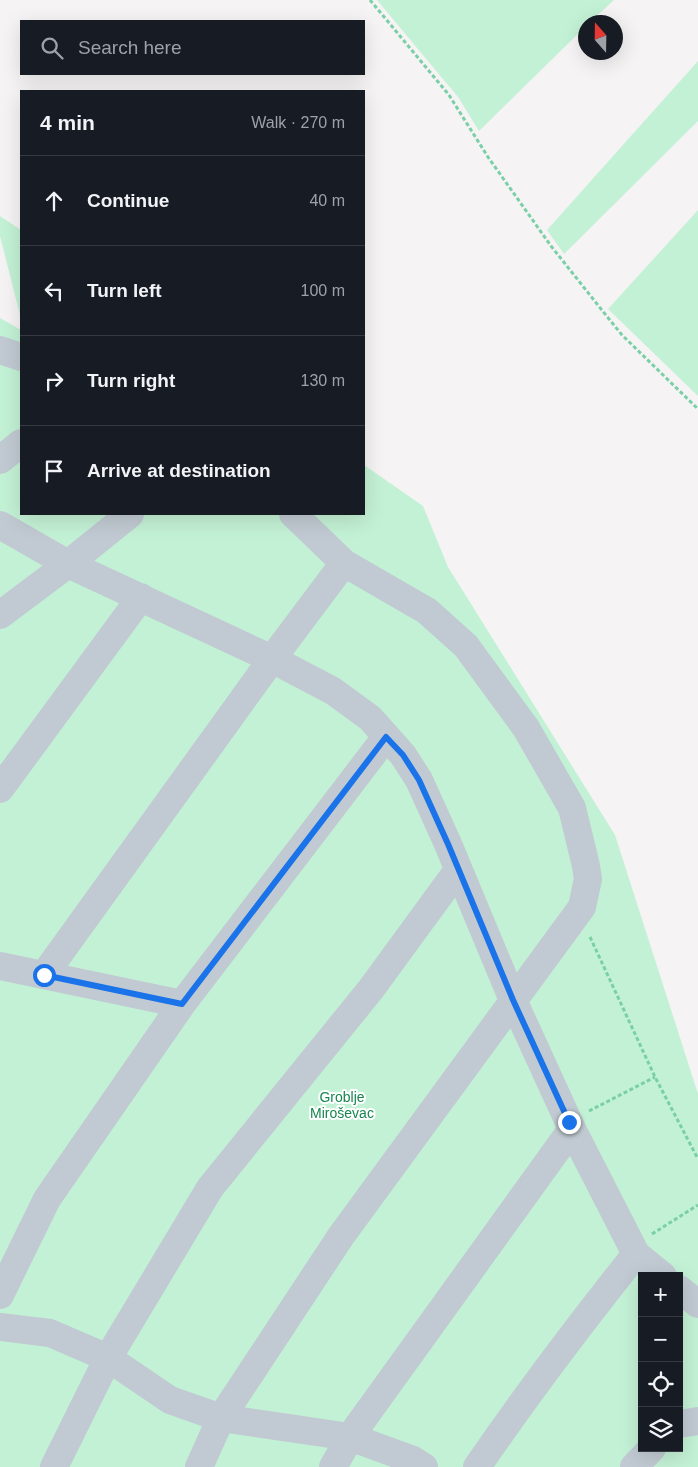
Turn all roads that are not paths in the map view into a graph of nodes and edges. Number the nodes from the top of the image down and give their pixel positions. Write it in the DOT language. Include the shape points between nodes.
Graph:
graph roads {
  1 [pos="0,350"];
  2 [pos="20,357"];
  3 [pos="20,444"];
  4 [pos="0,460"];
  5 [pos="129,515"];
  6 [pos="294,515"];
  7 [pos="0,525"];
  8 [pos="344,562"];
  9 [pos="68,564"];
  10 [pos="141,597"];
  11 [pos="0,615"];
  12 [pos="272,659"];
  13 [pos="386,737"];
  14 [pos="0,789"];
  15 [pos="458,870"];
  16 [pos="0,966"];
  17 [pos="44,975"];
  18 [pos="513,1000"];
  19 [pos="182,1004"];
  20 [pos="570,1125"];
  21 [pos="634,1251"];
  22 [pos="658,1272"];
  23 [pos="683,1292"];
  24 [pos="0,1296"];
  25 [pos="698,1304"];
  26 [pos="0,1327"];
  27 [pos="108,1358"];
  28 [pos="222,1418"];
  29 [pos="698,1421"];
  30 [pos="683,1423"];
  31 [pos="350,1437"];
  32 [pos="648,1452"];
  33 [pos="54,1467"];
  34 [pos="199,1467"];
  35 [pos="333,1467"];
  36 [pos="424,1467"];
  37 [pos="477,1467"];
  38 [pos="634,1467"];
  1 -- 2 [label="lane"];
  3 -- 4 [label="lane"];
  5 -- 9 [label="lane"];
  6 -- 8 [label="lane"];
  7 -- 9 [label="lane"];
  8 -- 12 [label="lane"];
  8 -- 18 [label="lane" via="427,611 466,646 526,728 572,808 588,879 582,907"];
  9 -- 10 [label="lane"];
  9 -- 11 [label="lane"];
  10 -- 12 [label="lane"];
  10 -- 14 [label="lane"];
  12 -- 13 [label="lane" via="333,691 370,718"];
  12 -- 17 [label="lane"];
  13 -- 15 [label="lane" via="403,755 419,780"];
  13 -- 19 [label="lane"];
  15 -- 18 [label="lane"];
  15 -- 27 [label="lane" via="371,989 210,1188"];
  16 -- 17 [label="lane"];
  17 -- 19 [label="lane"];
  18 -- 20 [label="lane"];
  18 -- 28 [label="lane" via="341,1236"];
  19 -- 24 [label="lane" via="47,1199"];
  20 -- 21 [label="lane"];
  20 -- 31 [label="lane"];
  21 -- 22 [label="lane"];
  21 -- 37 [label="lane"];
  23 -- 25 [label="lane"];
  26 -- 27 [label="lane" via="50,1333"];
  27 -- 28 [label="lane" via="170,1400"];
  27 -- 33 [label="lane"];
  28 -- 31 [label="lane"];
  28 -- 34 [label="lane"];
  29 -- 30 [label="lane"];
  31 -- 35 [label="lane"];
  31 -- 36 [label="lane"];
  32 -- 38 [label="lane"];
}
